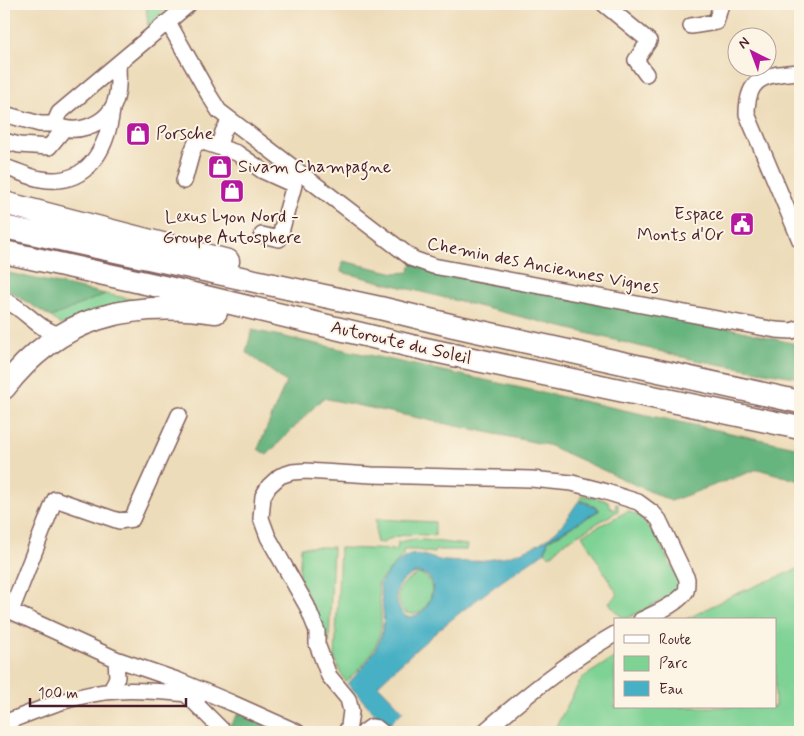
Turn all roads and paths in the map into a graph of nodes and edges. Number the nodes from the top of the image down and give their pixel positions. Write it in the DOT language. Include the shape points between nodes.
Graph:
graph roads {
  1 [pos="189,4"];
  2 [pos="604,4"];
  3 [pos="721,4"];
  4 [pos="168,22"];
  5 [pos="691,26"];
  6 [pos="118,64"];
  7 [pos="800,72"];
  8 [pos="646,74"];
  9 [pos="112,110"];
  10 [pos="4,114"];
  11 [pos="230,120"];
  12 [pos="59,126"];
  13 [pos="4,141"];
  14 [pos="219,146"];
  15 [pos="4,167"];
  16 [pos="297,179"];
  17 [pos="184,181"];
  18 [pos="4,203"];
  19 [pos="4,218"];
  20 [pos="4,227"];
  21 [pos="262,235"];
  22 [pos="800,240"];
  23 [pos="4,252"];
  24 [pos="276,274"];
  25 [pos="4,300"];
  26 [pos="380,308"];
  27 [pos="800,328"];
  28 [pos="61,335"];
  29 [pos="411,346"];
  30 [pos="4,388"];
  31 [pos="800,402"];
  32 [pos="179,415"];
  33 [pos="800,428"];
  34 [pos="7,610"];
  35 [pos="645,618"];
  36 [pos="614,635"];
  37 [pos="116,659"];
  38 [pos="111,691"];
  39 [pos="185,694"];
  40 [pos="212,696"];
  41 [pos="27,715"];
  42 [pos="4,723"];
  43 [pos="4,732"];
  44 [pos="224,732"];
  45 [pos="296,732"];
  46 [pos="346,732"];
  47 [pos="364,732"];
  48 [pos="382,732"];
  49 [pos="484,732"];
  1 -- 4 [label="street"];
  2 -- 8 [label="street" via="649,41 636,60"];
  3 -- 5 [label="street" via="716,22"];
  4 -- 6 [label="street"];
  4 -- 11 [label="street, Chemin des Anciennes Vignes" via="209,96"];
  6 -- 9 [label="street" via="119,89"];
  6 -- 12 [label="street" via="60,114"];
  7 -- 22 [label="street" via="770,75 754,83 747,99 747,114"];
  9 -- 12 [label="street" via="100,122 79,129"];
  9 -- 15 [label="street" via="110,126 99,154 89,167 78,174 54,180 39,179"];
  10 -- 12 [label="street"];
  11 -- 14 [label="street"];
  11 -- 16 [label="street, Chemin des Anciennes Vignes"];
  12 -- 13 [label="street" via="49,148"];
  14 -- 16 [label="street" via="269,174"];
  14 -- 17 [label="street" via="198,140"];
  16 -- 21 [label="street" via="279,239"];
  16 -- 27 [label="street, Chemin des Anciennes Vignes" via="413,259 433,266 776,330"];
  18 -- 24 [label="highway"];
  19 -- 24 [label="street" via="224,266"];
  20 -- 26 [label="highway, Autoroute du Soleil"];
  23 -- 29 [label="highway, Autoroute du Soleil"];
  24 -- 26 [label="highway"];
  25 -- 28 [label="street" via="21,308 45,330"];
  26 -- 31 [label="highway, Autoroute du Soleil"];
  28 -- 29 [label="highway" via="95,319 121,312 170,307 223,313 360,340"];
  28 -- 30 [label="highway" via="32,357"];
  29 -- 33 [label="highway, Autoroute du Soleil"];
  32 -- 34 [label="street" via="132,519 119,521 55,499"];
  34 -- 37 [label="street"];
  35 -- 46 [label="street" via="674,602 686,591 687,579 659,520 638,502 572,483 531,479 305,472 280,476 263,496 261,518 268,537 307,606 317,631 316,644 329,676 348,699 351,711"];
  36 -- 49 [label="street" via="534,690"];
  37 -- 38 [label="street" via="117,677"];
  37 -- 40 [label="street"];
  38 -- 39 [label="street"];
  38 -- 41 [label="street" via="61,701"];
  39 -- 40 [label="street"];
  39 -- 44 [label="street"];
  40 -- 44 [label="street" via="212,711"];
  40 -- 45 [label="street"];
  41 -- 42 [label="street"];
  41 -- 43 [label="street"];
  47 -- 48 [label="street" via="371,727"];
}
